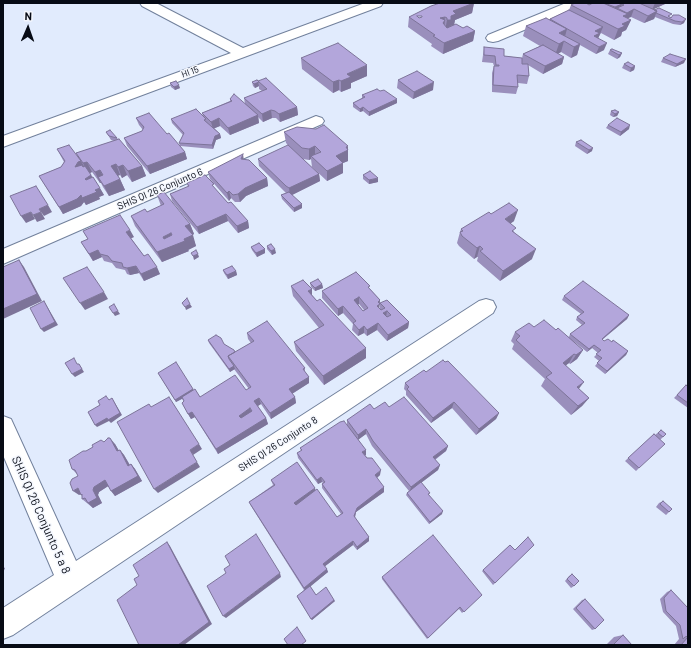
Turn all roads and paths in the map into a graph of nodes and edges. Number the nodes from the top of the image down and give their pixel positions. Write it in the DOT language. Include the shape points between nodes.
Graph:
graph roads {
  1 [pos="146,3"];
  2 [pos="377,3"];
  3 [pos="577,3"];
  4 [pos="493,38"];
  5 [pos="242,53"];
  6 [pos="316,121"];
  7 [pos="3,142"];
  8 [pos="3,257"];
  9 [pos="486,307"];
  10 [pos="3,427"];
  11 [pos="70,580"];
  12 [pos="3,625"];
  1 -- 5 [label="street"];
  2 -- 5 [label="street, HI 15"];
  3 -- 4 [label="street"];
  5 -- 7 [label="street, HI 15"];
  6 -- 8 [label="street, SHIS QI 26 Conjunto 6"];
  9 -- 11 [label="street, SHIS QI 26 Conjunto 8"];
  10 -- 11 [label="street, SHIS QI 26 Conjunto 5 a 8"];
  11 -- 12 [label="street, SHIS QI 26 Conjunto 8"];
}
